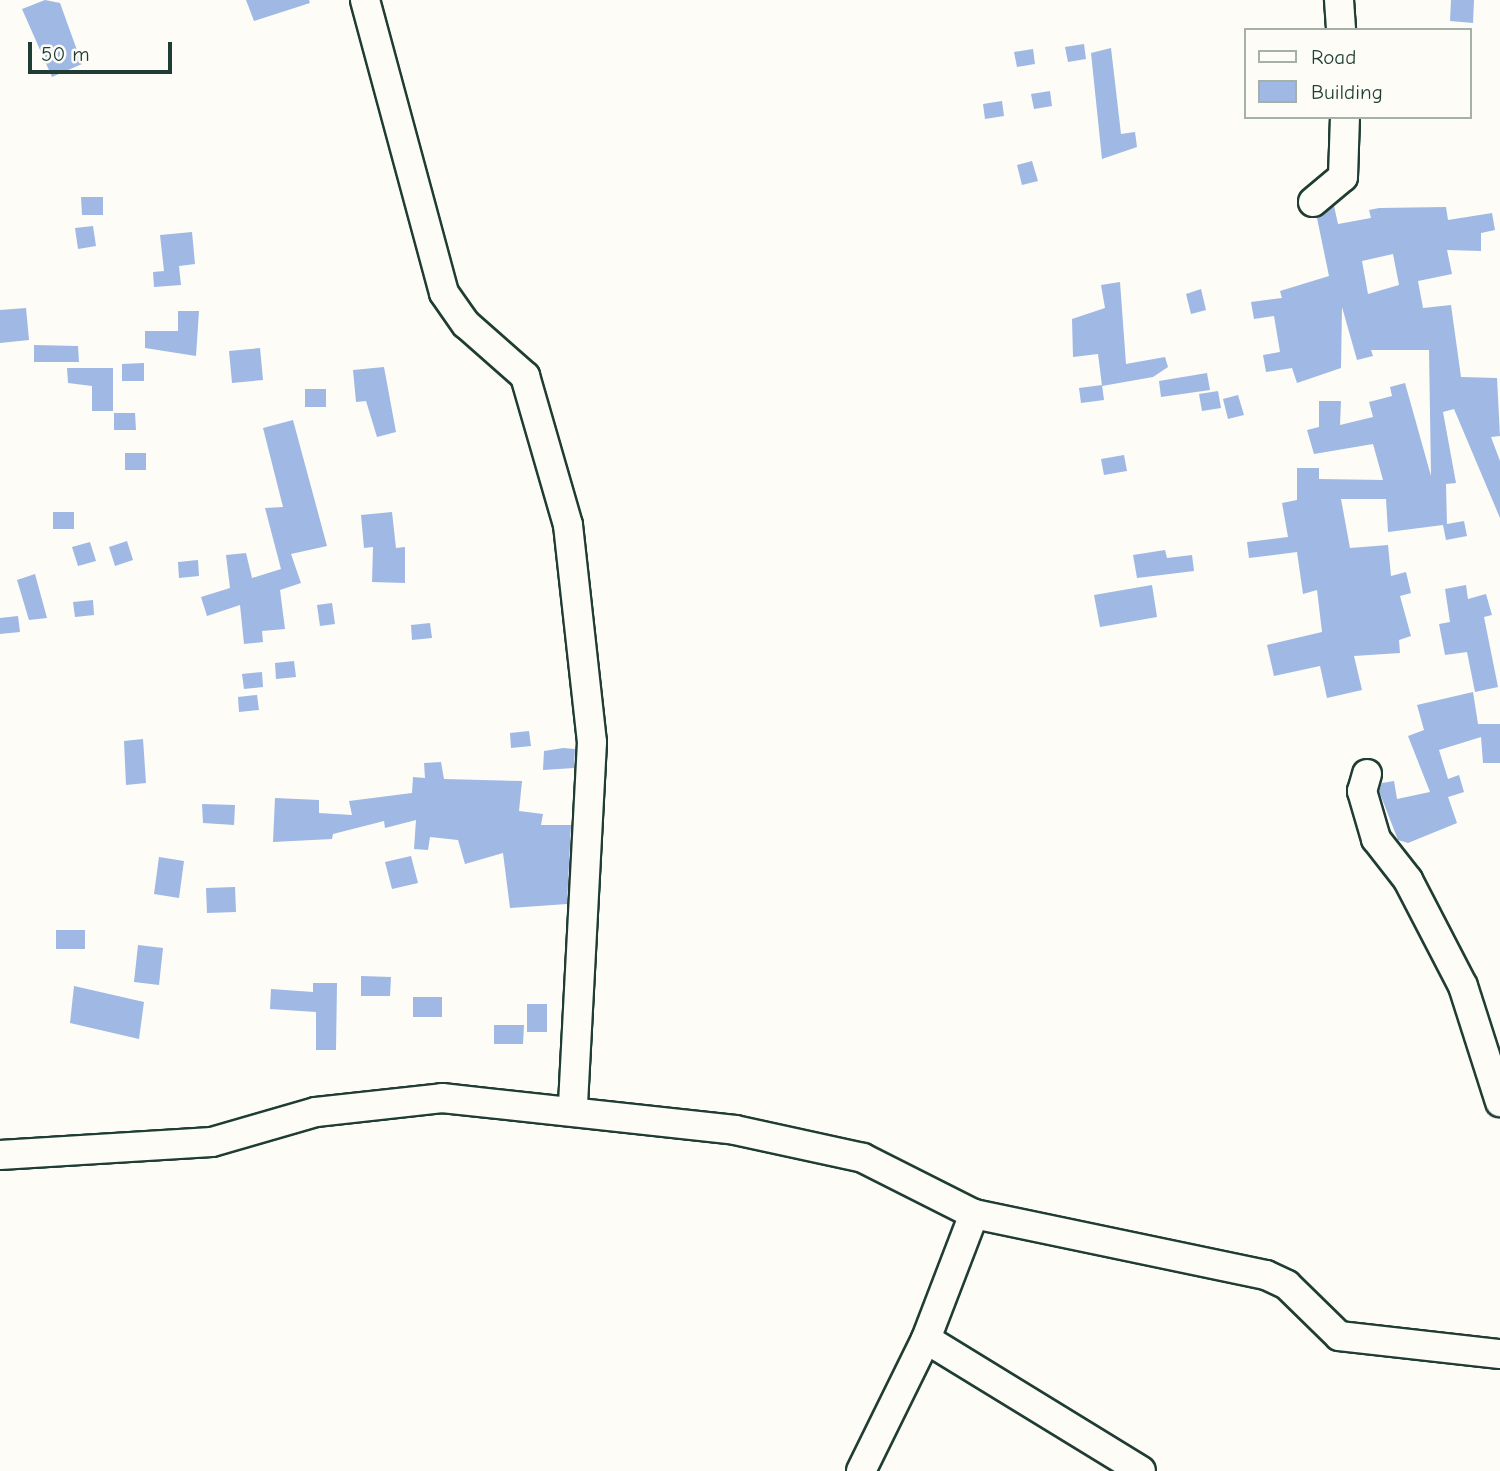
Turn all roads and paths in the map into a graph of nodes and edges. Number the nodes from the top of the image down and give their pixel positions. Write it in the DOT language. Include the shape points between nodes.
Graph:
graph roads {
  1 [pos="365,0"];
  2 [pos="1339,0"];
  3 [pos="1341,28"];
  4 [pos="1345,119"];
  5 [pos="1313,202"];
  6 [pos="1367,774"];
  7 [pos="1500,1102"];
  8 [pos="573,1109"];
  9 [pos="0,1155"];
  10 [pos="974,1214"];
  11 [pos="926,1339"];
  12 [pos="1500,1354"];
  13 [pos="861,1471"];
  14 [pos="1141,1471"];
  1 -- 8 [label="street" via="444,293 466,324 525,376 568,525 592,742"];
  2 -- 3 [label="street"];
  4 -- 5 [label="street" via="1343,177"];
  6 -- 7 [label="street" via="1362,791 1376,839 1408,880 1463,986"];
  8 -- 9 [label="street" via="442,1098 316,1112 212,1142"];
  8 -- 10 [label="street" via="734,1130 863,1158"];
  10 -- 11 [label="street"];
  10 -- 12 [label="street" via="1266,1275 1287,1285 1339,1336"];
  11 -- 13 [label="street"];
  11 -- 14 [label="street"];
}
